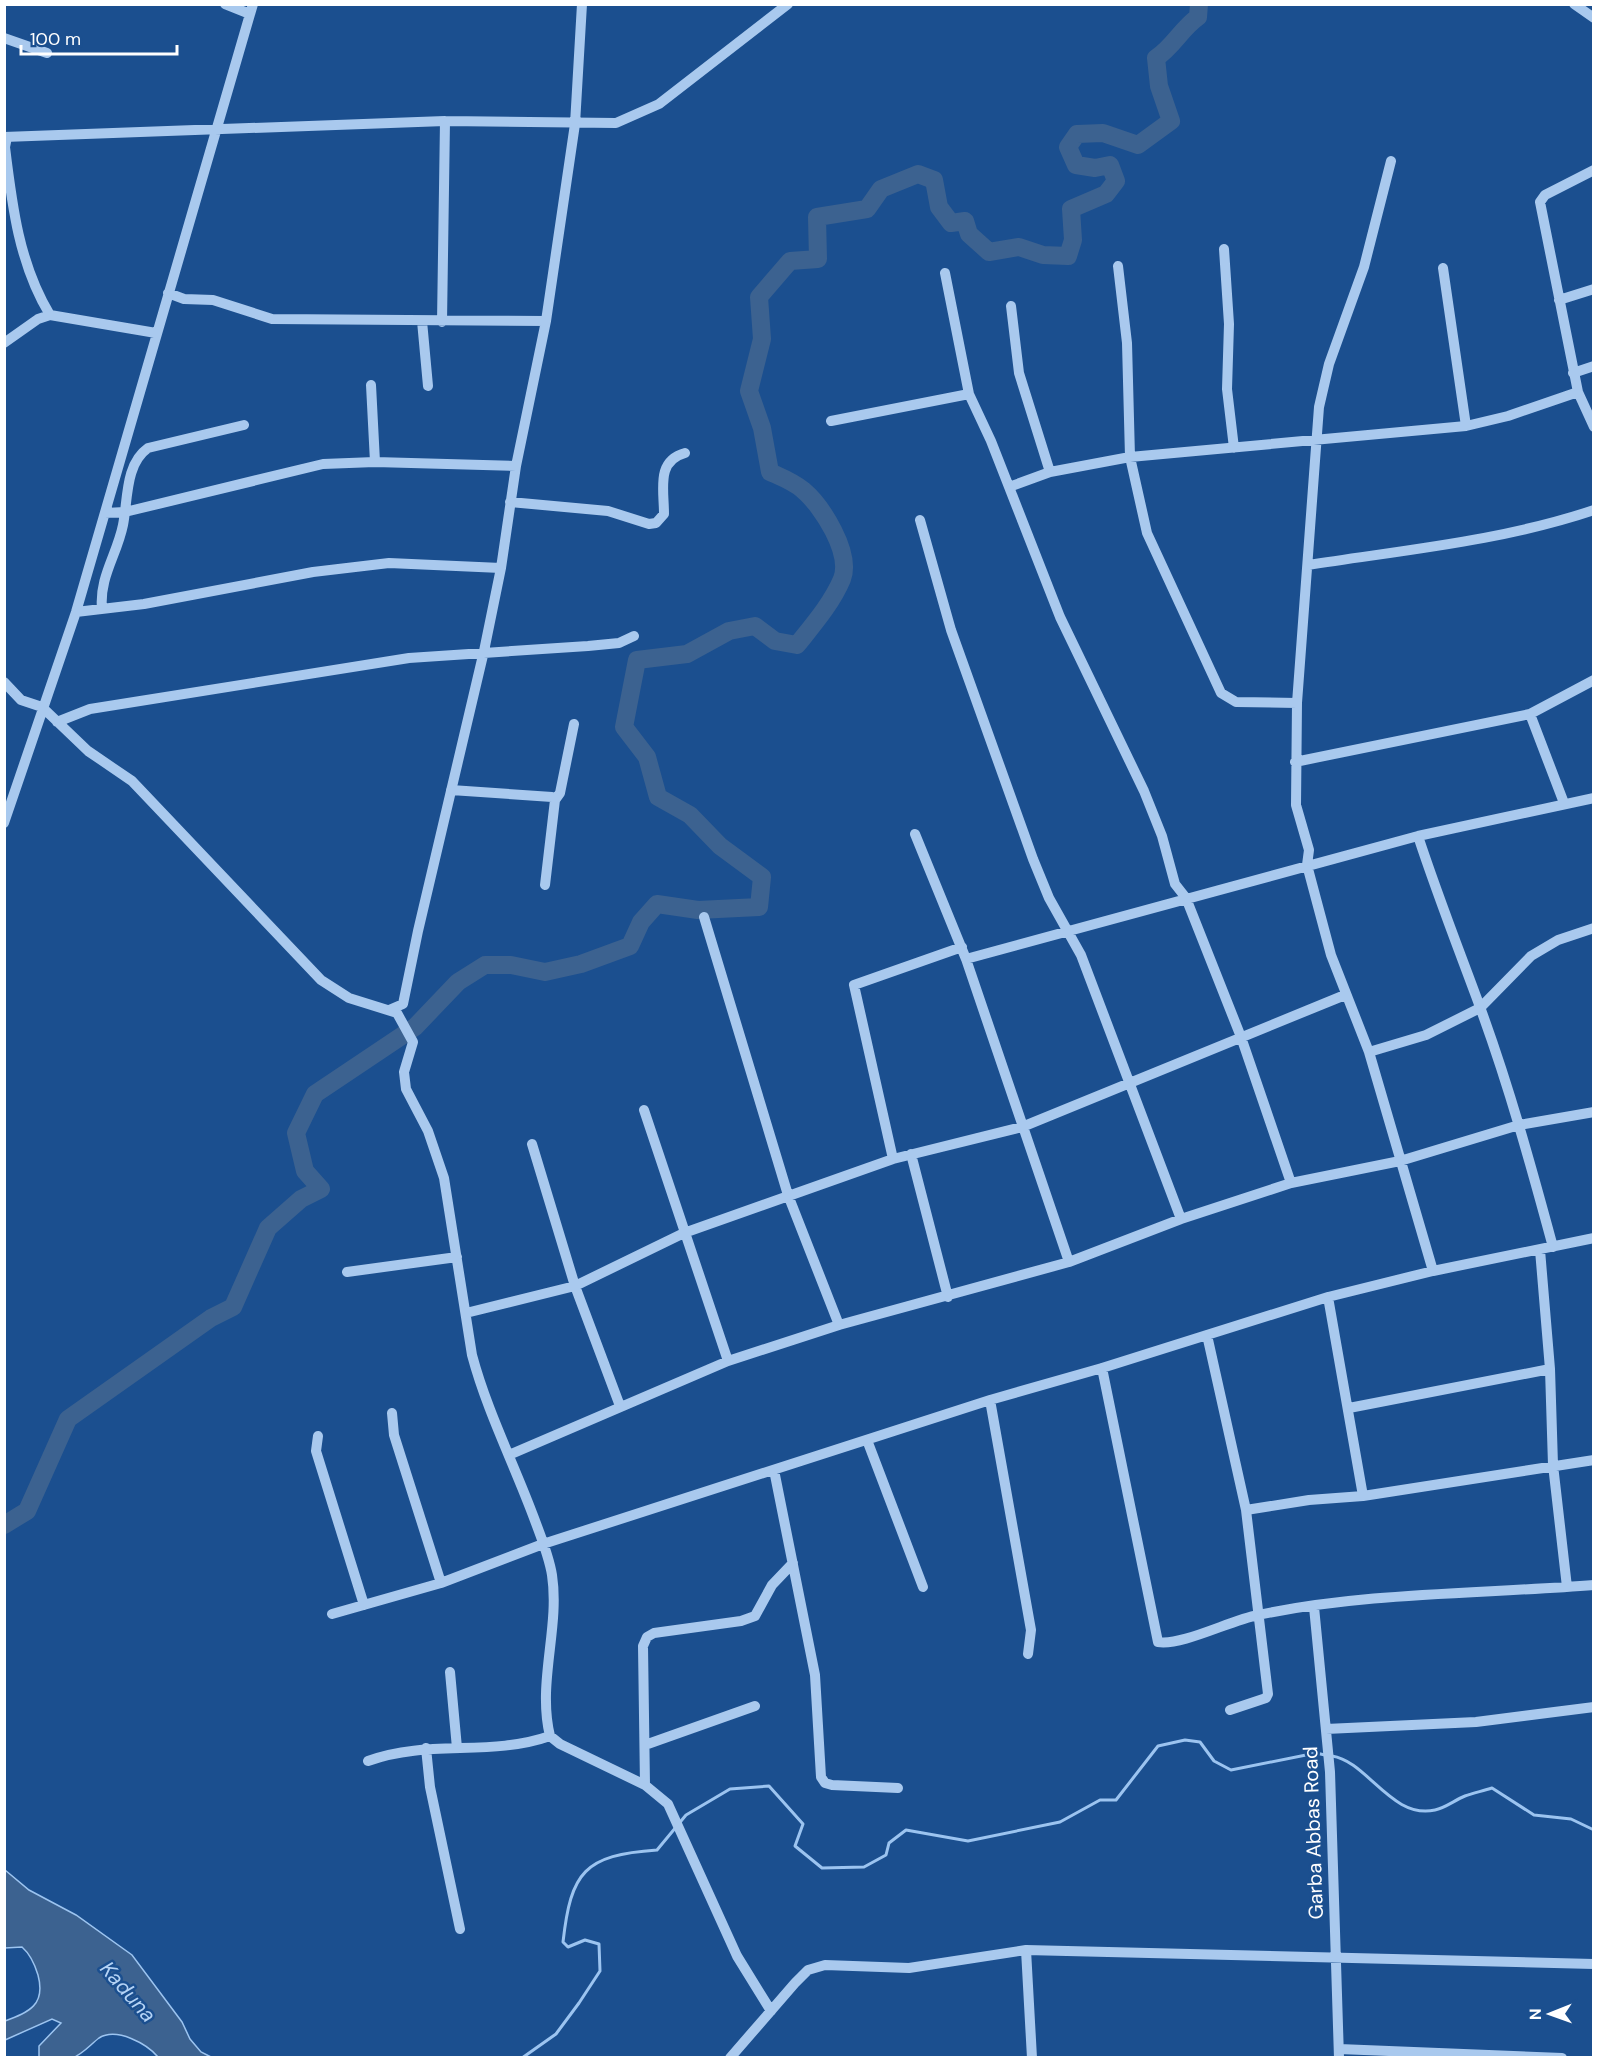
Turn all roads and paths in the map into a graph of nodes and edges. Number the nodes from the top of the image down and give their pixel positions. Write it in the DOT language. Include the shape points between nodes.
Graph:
graph roads {
  1 [pos="225,4"];
  2 [pos="582,4"];
  3 [pos="788,4"];
  4 [pos="1574,4"];
  5 [pos="252,9"];
  6 [pos="1593,18"];
  7 [pos="4,38"];
  8 [pos="47,53"];
  9 [pos="445,121"];
  10 [pos="575,124"];
  11 [pos="215,129"];
  12 [pos="6,137"];
  13 [pos="1392,161"];
  14 [pos="1593,170"];
  15 [pos="10,226"];
  16 [pos="1224,249"];
  17 [pos="1118,266"];
  18 [pos="1443,268"];
  19 [pos="945,273"];
  20 [pos="1593,289"];
  21 [pos="168,293"];
  22 [pos="1559,300"];
  23 [pos="1011,306"];
  24 [pos="50,315"];
  25 [pos="422,321"];
  26 [pos="546,321"];
  27 [pos="442,322"];
  28 [pos="156,333"];
  29 [pos="4,343"];
  30 [pos="1593,366"];
  31 [pos="1573,373"];
  32 [pos="371,385"];
  33 [pos="428,386"];
  34 [pos="1578,392"];
  35 [pos="969,394"];
  36 [pos="831,421"];
  37 [pos="244,425"];
  38 [pos="1466,426"];
  39 [pos="1593,427"];
  40 [pos="1316,441"];
  41 [pos="1234,448"];
  42 [pos="685,453"];
  43 [pos="1130,457"];
  44 [pos="375,462"];
  45 [pos="516,466"];
  46 [pos="1050,472"];
  47 [pos="1009,487"];
  48 [pos="510,502"];
  49 [pos="1593,510"];
  50 [pos="125,512"];
  51 [pos="105,513"];
  52 [pos="920,520"];
  53 [pos="1308,565"];
  54 [pos="501,568"];
  55 [pos="102,609"];
  56 [pos="76,612"];
  57 [pos="634,636"];
  58 [pos="484,651"];
  59 [pos="1593,680"];
  60 [pos="4,682"];
  61 [pos="1297,703"];
  62 [pos="42,707"];
  63 [pos="1530,714"];
  64 [pos="57,722"];
  65 [pos="574,724"];
  66 [pos="1295,762"];
  67 [pos="451,790"];
  68 [pos="1593,798"];
  69 [pos="555,800"];
  70 [pos="1564,804"];
  71 [pos="4,823"];
  72 [pos="915,834"];
  73 [pos="1418,836"];
  74 [pos="1307,865"];
  75 [pos="545,885"];
  76 [pos="1186,898"];
  77 [pos="704,917"];
  78 [pos="1593,928"];
  79 [pos="1068,933"];
  80 [pos="962,947"];
  81 [pos="966,959"];
  82 [pos="1345,995"];
  83 [pos="1480,1008"];
  84 [pos="393,1012"];
  85 [pos="1241,1036"];
  86 [pos="1369,1052"];
  87 [pos="1129,1082"];
  88 [pos="644,1110"];
  89 [pos="1593,1112"];
  90 [pos="1520,1125"];
  91 [pos="1022,1127"];
  92 [pos="532,1144"];
  93 [pos="911,1154"];
  94 [pos="893,1159"];
  95 [pos="1400,1161"];
  96 [pos="1291,1184"];
  97 [pos="788,1196"];
  98 [pos="1181,1219"];
  99 [pos="684,1233"];
  100 [pos="1593,1239"];
  101 [pos="1552,1247"];
  102 [pos="1540,1250"];
  103 [pos="457,1257"];
  104 [pos="1069,1262"];
  105 [pos="1433,1271"];
  106 [pos="347,1272"];
  107 [pos="575,1286"];
  108 [pos="948,1297"];
  109 [pos="1328,1297"];
  110 [pos="466,1312"];
  111 [pos="839,1325"];
  112 [pos="1207,1335"];
  113 [pos="728,1361"];
  114 [pos="1102,1368"];
  115 [pos="1550,1369"];
  116 [pos="990,1400"];
  117 [pos="620,1406"];
  118 [pos="1349,1408"];
  119 [pos="392,1413"];
  120 [pos="318,1436"];
  121 [pos="867,1440"];
  122 [pos="509,1455"];
  123 [pos="1593,1460"];
  124 [pos="1553,1465"];
  125 [pos="774,1470"];
  126 [pos="1363,1496"];
  127 [pos="1246,1510"];
  128 [pos="543,1544"];
  129 [pos="793,1563"];
  130 [pos="441,1583"];
  131 [pos="1593,1585"];
  132 [pos="923,1587"];
  133 [pos="1567,1587"];
  134 [pos="364,1605"];
  135 [pos="1314,1607"];
  136 [pos="332,1614"];
  137 [pos="1257,1615"];
  138 [pos="1028,1654"];
  139 [pos="450,1672"];
  140 [pos="754,1706"];
  141 [pos="1593,1707"];
  142 [pos="1230,1710"];
  143 [pos="1326,1729"];
  144 [pos="550,1736"];
  145 [pos="645,1745"];
  146 [pos="426,1748"];
  147 [pos="457,1748"];
  148 [pos="368,1761"];
  149 [pos="645,1785"];
  150 [pos="898,1788"];
  151 [pos="460,1929"];
  152 [pos="1026,1950"];
  153 [pos="1335,1958"];
  154 [pos="1593,1964"];
  155 [pos="771,2011"];
  156 [pos="1339,2053"];
  157 [pos="730,2058"];
  158 [pos="1032,2058"];
  159 [pos="1562,2058"];
  1 -- 5 [label="street"];
  2 -- 10 [label="street"];
  3 -- 10 [label="street" via="659,104 616,123"];
  4 -- 6 [label="street"];
  5 -- 11 [label="street"];
  7 -- 8 [label="street"];
  9 -- 10 [label="street"];
  9 -- 11 [label="street"];
  9 -- 27 [label="street"];
  10 -- 26 [label="street"];
  11 -- 12 [label="street"];
  11 -- 21 [label="street"];
  12 -- 15 [label="street"];
  13 -- 40 [label="street" via="1364,267 1329,364"];
  14 -- 22 [label="street" via="1540,200"];
  15 -- 24 [label="street"];
  16 -- 41 [label="street" via="1229,324 1227,389"];
  17 -- 43 [label="street" via="1127,343"];
  18 -- 38 [label="street"];
  19 -- 35 [label="street"];
  20 -- 22 [label="street"];
  21 -- 25 [label="street" via="213,300 272,319"];
  21 -- 28 [label="street"];
  22 -- 31 [label="street"];
  23 -- 46 [label="street" via="1019,373"];
  24 -- 28 [label="street"];
  24 -- 29 [label="street"];
  25 -- 27 [label="street"];
  25 -- 33 [label="street"];
  26 -- 27 [label="street"];
  26 -- 45 [label="street"];
  28 -- 51 [label="street"];
  30 -- 31 [label="street"];
  31 -- 34 [label="street"];
  32 -- 44 [label="street"];
  34 -- 38 [label="street"];
  34 -- 39 [label="street"];
  35 -- 36 [label="street"];
  35 -- 47 [label="street"];
  37 -- 50 [label="street" via="140,453 126,492"];
  38 -- 40 [label="street"];
  40 -- 41 [label="street"];
  40 -- 53 [label="street"];
  41 -- 43 [label="street"];
  42 -- 48 [label="street" via="669,459 665,467 664,514 656,523 608,511"];
  43 -- 46 [label="street"];
  43 -- 61 [label="street" via="1147,533 1221,693 1236,702"];
  44 -- 45 [label="street"];
  44 -- 50 [label="street" via="309,466"];
  45 -- 48 [label="street"];
  46 -- 47 [label="street"];
  47 -- 76 [label="street" via="1060,617 1144,791 1175,884"];
  48 -- 54 [label="street"];
  49 -- 53 [label="street" via="1566,520 1470,539"];
  50 -- 51 [label="street"];
  50 -- 55 [label="street" via="102,584"];
  51 -- 56 [label="street"];
  52 -- 79 [label="street" via="951,630 1029,848"];
  53 -- 61 [label="street"];
  54 -- 55 [label="street" via="389,563 313,572"];
  54 -- 58 [label="street"];
  55 -- 56 [label="street"];
  56 -- 62 [label="street"];
  57 -- 58 [label="street" via="619,643"];
  58 -- 64 [label="street" via="409,658 90,709"];
  58 -- 67 [label="street"];
  59 -- 63 [label="street"];
  60 -- 62 [label="street" via="21,700"];
  61 -- 66 [label="street"];
  62 -- 64 [label="street"];
  62 -- 71 [label="street"];
  63 -- 66 [label="street"];
  63 -- 70 [label="street"];
  64 -- 84 [label="street" via="88,751 132,781 321,981 349,998"];
  65 -- 69 [label="street" via="560,793"];
  66 -- 74 [label="street" via="1296,806 1309,850"];
  67 -- 69 [label="street"];
  67 -- 84 [label="street" via="405,997"];
  68 -- 70 [label="street"];
  69 -- 75 [label="street"];
  70 -- 73 [label="street"];
  72 -- 80 [label="street"];
  73 -- 74 [label="street"];
  73 -- 83 [label="street" via="1444,917"];
  74 -- 76 [label="street"];
  74 -- 82 [label="street"];
  76 -- 79 [label="street"];
  76 -- 85 [label="street"];
  77 -- 97 [label="street"];
  78 -- 83 [label="street" via="1558,940 1531,956"];
  79 -- 81 [label="street"];
  79 -- 87 [label="street" via="1081,955"];
  80 -- 81 [label="street"];
  80 -- 94 [label="street" via="854,985"];
  81 -- 91 [label="street"];
  82 -- 85 [label="street"];
  82 -- 86 [label="street"];
  83 -- 86 [label="street" via="1426,1035"];
  83 -- 90 [label="street"];
  84 -- 103 [label="street" via="414,1042 404,1072 406,1089 428,1131 444,1178"];
  85 -- 87 [label="street"];
  85 -- 96 [label="street"];
  86 -- 95 [label="street"];
  87 -- 91 [label="street"];
  87 -- 98 [label="street"];
  88 -- 99 [label="street"];
  89 -- 90 [label="street"];
  90 -- 95 [label="street"];
  90 -- 101 [label="street"];
  91 -- 93 [label="street"];
  91 -- 104 [label="street"];
  92 -- 107 [label="street"];
  93 -- 94 [label="street"];
  93 -- 108 [label="street"];
  94 -- 97 [label="street"];
  95 -- 96 [label="street"];
  95 -- 105 [label="street"];
  96 -- 98 [label="street"];
  97 -- 99 [label="street"];
  97 -- 111 [label="street"];
  98 -- 104 [label="street"];
  99 -- 107 [label="street"];
  99 -- 113 [label="street"];
  100 -- 101 [label="street"];
  101 -- 102 [label="street"];
  102 -- 105 [label="street"];
  102 -- 115 [label="street"];
  103 -- 106 [label="street"];
  103 -- 110 [label="street"];
  104 -- 108 [label="street"];
  105 -- 109 [label="street"];
  107 -- 110 [label="street"];
  107 -- 117 [label="street"];
  108 -- 111 [label="street"];
  109 -- 112 [label="street"];
  109 -- 118 [label="street"];
  110 -- 122 [label="street" via="478,1378"];
  111 -- 113 [label="street"];
  112 -- 114 [label="street"];
  112 -- 127 [label="street"];
  113 -- 117 [label="street"];
  114 -- 116 [label="street"];
  114 -- 137 [label="street" via="1158,1642 1174,1641"];
  115 -- 118 [label="street"];
  115 -- 124 [label="street"];
  116 -- 121 [label="street"];
  116 -- 138 [label="street" via="1031,1630"];
  117 -- 122 [label="street"];
  118 -- 126 [label="street"];
  119 -- 130 [label="street" via="394,1435"];
  120 -- 134 [label="street" via="316,1451"];
  121 -- 125 [label="street"];
  121 -- 132 [label="street"];
  122 -- 128 [label="street"];
  123 -- 124 [label="street"];
  124 -- 126 [label="street"];
  124 -- 133 [label="street"];
  125 -- 128 [label="street"];
  125 -- 129 [label="street"];
  126 -- 127 [label="street"];
  127 -- 137 [label="street"];
  128 -- 130 [label="street"];
  128 -- 144 [label="street" via="552,1575 553,1619 546,1691"];
  129 -- 145 [label="street" via="772,1585 755,1616 647,1637 643,1646"];
  129 -- 150 [label="street" via="815,1675 821,1777 832,1785"];
  130 -- 134 [label="street"];
  131 -- 133 [label="street"];
  133 -- 135 [label="street" via="1345,1601"];
  134 -- 136 [label="street"];
  135 -- 137 [label="street"];
  135 -- 143 [label="street, Garba Abbas Road"];
  137 -- 142 [label="street" via="1268,1694 1257,1703"];
  139 -- 147 [label="street"];
  140 -- 145 [label="street"];
  141 -- 143 [label="street" via="1476,1722"];
  143 -- 153 [label="street, Garba Abbas Road"];
  144 -- 147 [label="street" via="515,1746"];
  144 -- 149 [label="street"];
  145 -- 149 [label="street"];
  146 -- 147 [label="street"];
  146 -- 148 [label="street" via="393,1752"];
  146 -- 151 [label="street" via="430,1787"];
  149 -- 155 [label="street" via="668,1804 737,1956"];
  152 -- 153 [label="street"];
  152 -- 155 [label="street" via="909,1968 825,1965 808,1970"];
  152 -- 158 [label="street"];
  153 -- 154 [label="street"];
  153 -- 156 [label="street, Garba Abbas Road"];
  155 -- 157 [label="street"];
  156 -- 159 [label="street"];
}
